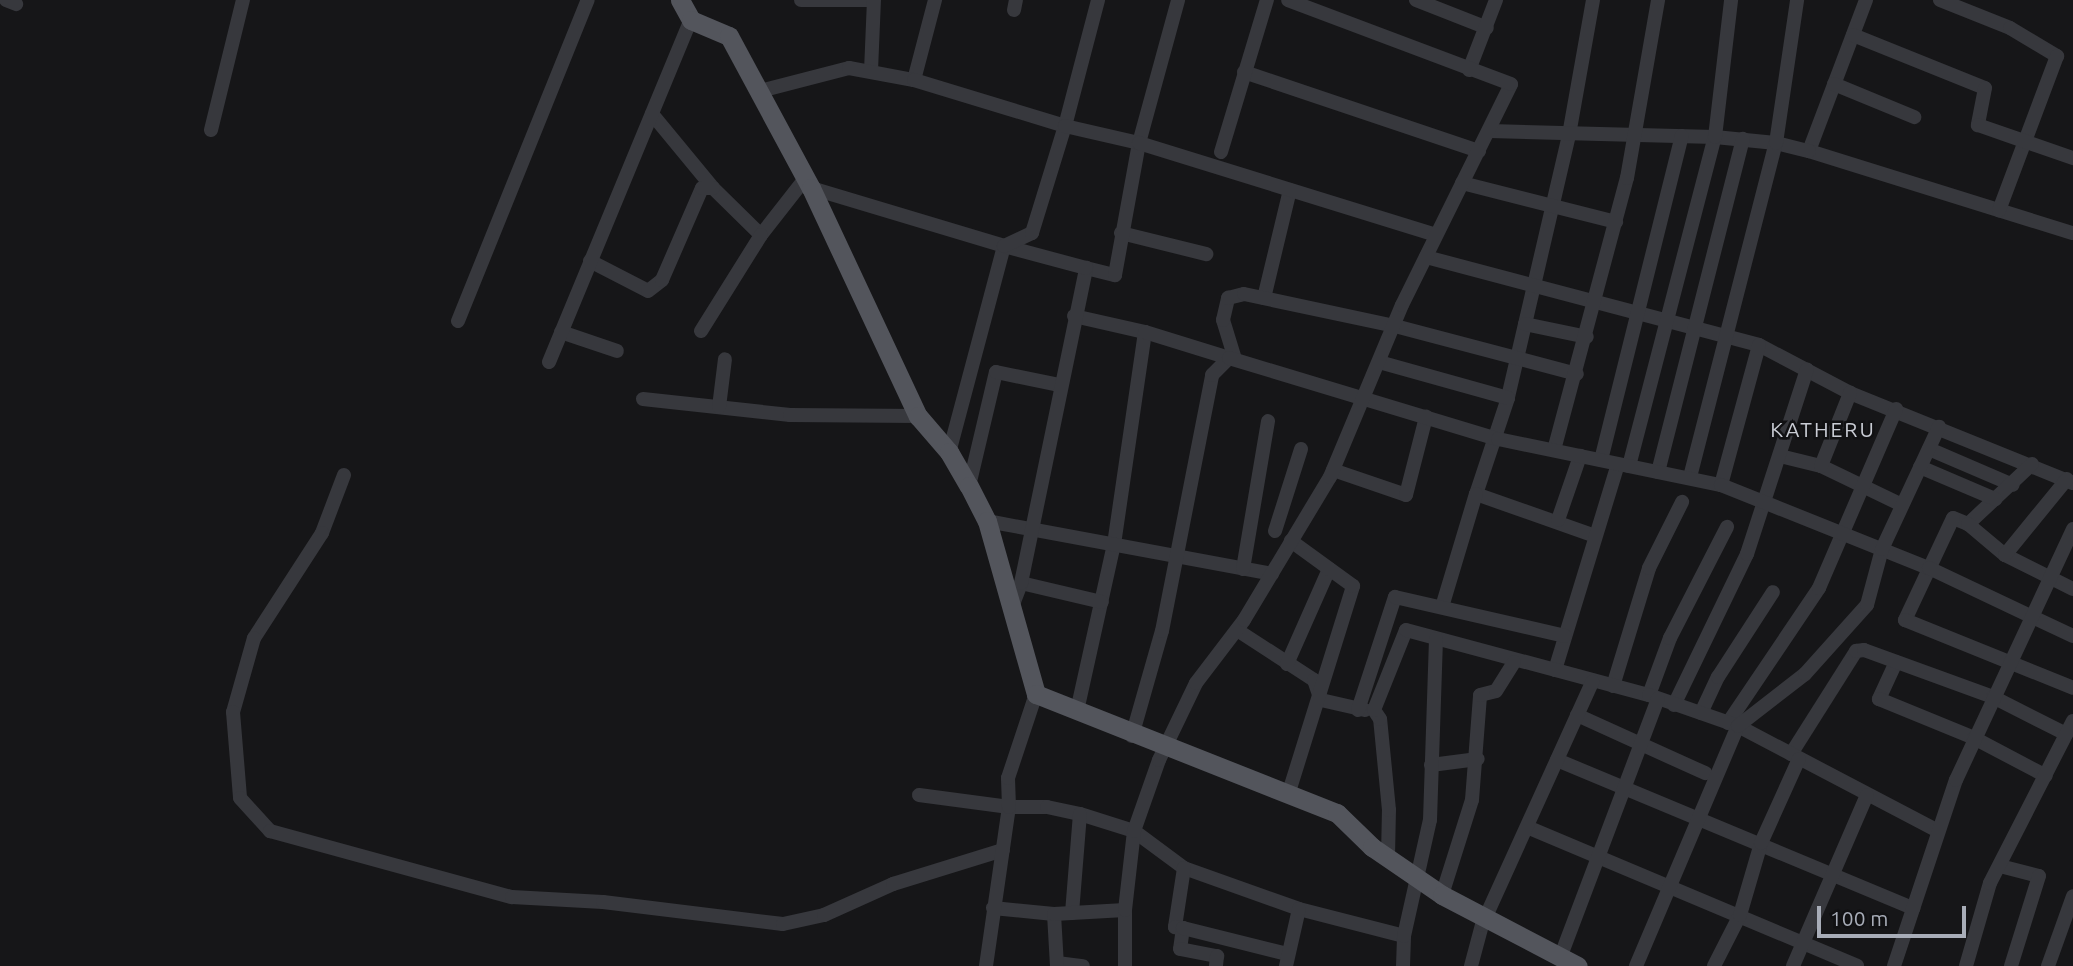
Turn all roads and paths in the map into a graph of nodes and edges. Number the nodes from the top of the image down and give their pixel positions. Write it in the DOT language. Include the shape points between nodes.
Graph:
graph roads {
  1 [pos="243,0"];
  2 [pos="588,0"];
  3 [pos="680,0"];
  4 [pos="801,0"];
  5 [pos="872,0"];
  6 [pos="935,0"];
  7 [pos="1098,0"];
  8 [pos="1178,0"];
  9 [pos="1267,0"];
  10 [pos="1288,0"];
  11 [pos="1416,0"];
  12 [pos="1496,0"];
  13 [pos="1593,0"];
  14 [pos="1658,0"];
  15 [pos="1731,0"];
  16 [pos="1797,0"];
  17 [pos="1866,0"];
  18 [pos="1940,0"];
  19 [pos="691,20"];
  20 [pos="1487,28"];
  21 [pos="1853,35"];
  22 [pos="1469,70"];
  23 [pos="870,71"];
  24 [pos="1244,72"];
  25 [pos="914,80"];
  26 [pos="1835,84"];
  27 [pos="760,91"];
  28 [pos="652,114"];
  29 [pos="1914,117"];
  30 [pos="1065,126"];
  31 [pos="211,130"];
  32 [pos="1490,131"];
  33 [pos="1569,135"];
  34 [pos="1635,136"];
  35 [pos="1682,136"];
  36 [pos="1714,137"];
  37 [pos="1743,139"];
  38 [pos="2028,142"];
  39 [pos="1139,143"];
  40 [pos="1776,143"];
  41 [pos="1479,151"];
  42 [pos="1809,151"];
  43 [pos="1222,152"];
  44 [pos="2073,158"];
  45 [pos="1462,183"];
  46 [pos="807,184"];
  47 [pos="713,188"];
  48 [pos="1290,190"];
  49 [pos="1553,205"];
  50 [pos="1999,210"];
  51 [pos="1616,222"];
  52 [pos="1121,233"];
  53 [pos="2073,233"];
  54 [pos="761,235"];
  55 [pos="1436,235"];
  56 [pos="1004,246"];
  57 [pos="1206,254"];
  58 [pos="1426,257"];
  59 [pos="590,261"];
  60 [pos="1086,268"];
  61 [pos="1535,283"];
  62 [pos="1264,298"];
  63 [pos="1597,300"];
  64 [pos="1638,310"];
  65 [pos="1074,316"];
  66 [pos="1669,319"];
  67 [pos="458,321"];
  68 [pos="1525,324"];
  69 [pos="1395,326"];
  70 [pos="1697,327"];
  71 [pos="701,331"];
  72 [pos="561,332"];
  73 [pos="1145,332"];
  74 [pos="1726,336"];
  75 [pos="1587,337"];
  76 [pos="1759,345"];
  77 [pos="617,351"];
  78 [pos="725,359"];
  79 [pos="1232,359"];
  80 [pos="1517,360"];
  81 [pos="549,362"];
  82 [pos="1378,362"];
  83 [pos="1807,369"];
  84 [pos="1577,374"];
  85 [pos="1059,385"];
  86 [pos="1850,393"];
  87 [pos="1508,398"];
  88 [pos="643,399"];
  89 [pos="1362,401"];
  90 [pos="719,407"];
  91 [pos="1896,409"];
  92 [pos="918,415"];
  93 [pos="1426,417"];
  94 [pos="1268,421"];
  95 [pos="1939,427"];
  96 [pos="1498,439"];
  97 [pos="1301,449"];
  98 [pos="1928,449"];
  99 [pos="1554,450"];
  100 [pos="949,452"];
  101 [pos="1580,456"];
  102 [pos="1780,456"];
  103 [pos="1601,460"];
  104 [pos="2032,464"];
  105 [pos="1624,465"];
  106 [pos="1821,466"];
  107 [pos="1920,467"];
  108 [pos="1333,470"];
  109 [pos="1658,472"];
  110 [pos="344,475"];
  111 [pos="1690,477"];
  112 [pos="2070,481"];
  113 [pos="1721,485"];
  114 [pos="1861,485"];
  115 [pos="2012,485"];
  116 [pos="969,486"];
  117 [pos="1476,494"];
  118 [pos="1994,499"];
  119 [pos="1682,502"];
  120 [pos="1762,502"];
  121 [pos="1902,505"];
  122 [pos="1558,520"];
  123 [pos="987,521"];
  124 [pos="1968,524"];
  125 [pos="1251,526"];
  126 [pos="1727,527"];
  127 [pos="1030,530"];
  128 [pos="1275,531"];
  129 [pos="1842,532"];
  130 [pos="1595,536"];
  131 [pos="2071,536"];
  132 [pos="1293,539"];
  133 [pos="1114,544"];
  134 [pos="1882,549"];
  135 [pos="1175,554"];
  136 [pos="2005,555"];
  137 [pos="1929,568"];
  138 [pos="1244,569"];
  139 [pos="1329,569"];
  140 [pos="1272,574"];
  141 [pos="2048,579"];
  142 [pos="1021,583"];
  143 [pos="2073,589"];
  144 [pos="1773,592"];
  145 [pos="1102,602"];
  146 [pos="1012,607"];
  147 [pos="1442,607"];
  148 [pos="2028,617"];
  149 [pos="1237,630"];
  150 [pos="1565,636"];
  151 [pos="2073,636"];
  152 [pos="1436,639"];
  153 [pos="2009,660"];
  154 [pos="1514,662"];
  155 [pos="1896,662"];
  156 [pos="1287,664"];
  157 [pos="1555,670"];
  158 [pos="1592,682"];
  159 [pos="1613,687"];
  160 [pos="2073,688"];
  161 [pos="1036,694"];
  162 [pos="1654,697"];
  163 [pos="1993,697"];
  164 [pos="1321,700"];
  165 [pos="1674,705"];
  166 [pos="1358,710"];
  167 [pos="1374,710"];
  168 [pos="1077,711"];
  169 [pos="1701,713"];
  170 [pos="1577,715"];
  171 [pos="1733,724"];
  172 [pos="2069,727"];
  173 [pos="1132,736"];
  174 [pos="1974,738"];
  175 [pos="1642,744"];
  176 [pos="1164,748"];
  177 [pos="1795,757"];
  178 [pos="1478,759"];
  179 [pos="1557,760"];
  180 [pos="1431,765"];
  181 [pos="1705,773"];
  182 [pos="2046,776"];
  183 [pos="1626,788"];
  184 [pos="1867,794"];
  185 [pos="919,795"];
  186 [pos="1288,795"];
  187 [pos="1010,807"];
  188 [pos="1080,814"];
  189 [pos="1697,817"];
  190 [pos="1527,827"];
  191 [pos="1134,831"];
  192 [pos="1938,831"];
  193 [pos="1760,843"];
  194 [pos="1003,850"];
  195 [pos="1388,856"];
  196 [pos="1600,857"];
  197 [pos="2000,866"];
  198 [pos="1184,868"];
  199 [pos="1834,874"];
  200 [pos="1418,878"];
  201 [pos="1669,886"];
  202 [pos="1442,895"];
  203 [pos="2073,896"];
  204 [pos="993,908"];
  205 [pos="1913,908"];
  206 [pos="1299,909"];
  207 [pos="1125,910"];
  208 [pos="1072,913"];
  209 [pos="1054,914"];
  210 [pos="1740,915"];
  211 [pos="1485,919"];
  212 [pos="1182,928"];
  213 [pos="1404,936"];
  214 [pos="1802,942"];
  215 [pos="1287,960"];
  216 [pos="1569,962"];
  217 [pos="1057,965"];
  218 [pos="986,966"];
  219 [pos="1083,966"];
  220 [pos="1125,966"];
  221 [pos="1216,966"];
  222 [pos="1403,966"];
  223 [pos="1471,966"];
  224 [pos="1636,966"];
  225 [pos="1714,966"];
  226 [pos="1793,966"];
  227 [pos="1857,966"];
  228 [pos="1894,966"];
  229 [pos="1966,966"];
  230 [pos="2011,966"];
  231 [pos="2048,966"];
  1 -- 31 [label="street"];
  2 -- 67 [label="street"];
  3 -- 19 [label="main road"];
  4 -- 5 [label="street"];
  5 -- 23 [label="street"];
  6 -- 25 [label="street"];
  7 -- 30 [label="street"];
  8 -- 39 [label="street"];
  9 -- 24 [label="street"];
  10 -- 22 [label="street"];
  11 -- 20 [label="street"];
  12 -- 20 [label="street"];
  13 -- 33 [label="street"];
  14 -- 34 [label="street"];
  15 -- 36 [label="street"];
  16 -- 40 [label="street"];
  17 -- 21 [label="street"];
  18 -- 38 [label="street" via="2010,28 2057,56"];
  19 -- 27 [label="main road" via="729,36"];
  19 -- 28 [label="street"];
  20 -- 22 [label="street"];
  21 -- 26 [label="street"];
  21 -- 38 [label="street" via="1985,88 1978,125"];
  22 -- 32 [label="street" via="1511,84"];
  23 -- 25 [label="street"];
  23 -- 27 [label="street" via="849,68"];
  24 -- 41 [label="street"];
  24 -- 43 [label="street"];
  25 -- 30 [label="street"];
  26 -- 29 [label="street"];
  26 -- 42 [label="street"];
  27 -- 46 [label="main road"];
  28 -- 47 [label="street"];
  28 -- 59 [label="street"];
  30 -- 39 [label="street"];
  30 -- 56 [label="street" via="1031,233"];
  32 -- 33 [label="street"];
  32 -- 41 [label="street"];
  33 -- 34 [label="street"];
  33 -- 49 [label="street"];
  34 -- 35 [label="street"];
  34 -- 51 [label="street"];
  35 -- 36 [label="street"];
  35 -- 64 [label="street"];
  36 -- 37 [label="street"];
  36 -- 66 [label="street"];
  37 -- 40 [label="street"];
  37 -- 70 [label="street"];
  38 -- 44 [label="street"];
  38 -- 50 [label="street"];
  39 -- 48 [label="street"];
  39 -- 52 [label="street"];
  40 -- 42 [label="street"];
  40 -- 74 [label="street"];
  41 -- 45 [label="street"];
  42 -- 50 [label="street"];
  45 -- 49 [label="street"];
  45 -- 55 [label="street"];
  46 -- 54 [label="street"];
  46 -- 56 [label="street"];
  46 -- 92 [label="main road"];
  47 -- 54 [label="street"];
  47 -- 59 [label="street" via="702,188 662,280 649,290"];
  48 -- 55 [label="street"];
  48 -- 62 [label="street"];
  49 -- 51 [label="street"];
  49 -- 61 [label="street"];
  50 -- 53 [label="street"];
  51 -- 63 [label="street"];
  52 -- 57 [label="street"];
  52 -- 60 [label="street" via="1115,275"];
  54 -- 71 [label="street"];
  55 -- 58 [label="street"];
  56 -- 60 [label="street"];
  56 -- 100 [label="street"];
  58 -- 61 [label="street"];
  58 -- 69 [label="street"];
  59 -- 72 [label="street"];
  60 -- 65 [label="street"];
  61 -- 63 [label="street"];
  61 -- 68 [label="street"];
  62 -- 69 [label="street"];
  62 -- 79 [label="street" via="1244,294 1228,298 1223,320"];
  63 -- 64 [label="street"];
  63 -- 75 [label="street"];
  64 -- 66 [label="street"];
  64 -- 103 [label="street"];
  65 -- 73 [label="street"];
  65 -- 85 [label="street"];
  66 -- 70 [label="street"];
  66 -- 105 [label="street"];
  68 -- 75 [label="street"];
  68 -- 80 [label="street"];
  69 -- 80 [label="street"];
  69 -- 82 [label="street"];
  70 -- 74 [label="street"];
  70 -- 109 [label="street"];
  72 -- 77 [label="street"];
  72 -- 81 [label="street"];
  73 -- 79 [label="street"];
  73 -- 133 [label="street"];
  74 -- 76 [label="street"];
  74 -- 111 [label="street"];
  75 -- 84 [label="street"];
  76 -- 83 [label="street"];
  76 -- 113 [label="street"];
  78 -- 90 [label="street"];
  79 -- 89 [label="street"];
  79 -- 135 [label="street" via="1212,375"];
  80 -- 84 [label="street"];
  80 -- 87 [label="street"];
  82 -- 87 [label="street"];
  82 -- 89 [label="street"];
  83 -- 86 [label="street"];
  83 -- 102 [label="street"];
  84 -- 99 [label="street"];
  85 -- 116 [label="street" via="996,372"];
  85 -- 127 [label="street"];
  86 -- 91 [label="street"];
  86 -- 106 [label="street"];
  87 -- 96 [label="street"];
  88 -- 90 [label="street"];
  89 -- 93 [label="street"];
  89 -- 108 [label="street"];
  90 -- 92 [label="street" via="790,415"];
  91 -- 95 [label="street"];
  91 -- 114 [label="street"];
  92 -- 100 [label="main road"];
  93 -- 96 [label="street"];
  93 -- 108 [label="street" via="1406,495"];
  94 -- 125 [label="street"];
  95 -- 98 [label="street"];
  95 -- 104 [label="street"];
  96 -- 99 [label="street"];
  96 -- 117 [label="street"];
  97 -- 128 [label="street"];
  98 -- 107 [label="street"];
  98 -- 115 [label="street"];
  99 -- 101 [label="street"];
  100 -- 116 [label="main road"];
  101 -- 103 [label="street"];
  101 -- 122 [label="street"];
  102 -- 106 [label="street"];
  102 -- 120 [label="street"];
  103 -- 105 [label="street"];
  104 -- 112 [label="street"];
  104 -- 115 [label="street"];
  105 -- 109 [label="street"];
  105 -- 130 [label="street"];
  106 -- 114 [label="street"];
  107 -- 118 [label="street"];
  107 -- 121 [label="street"];
  108 -- 132 [label="street"];
  109 -- 111 [label="street"];
  110 -- 194 [label="street" via="322,533 254,638 233,712 240,798 270,831 512,897 603,902 783,924 824,915 894,884"];
  111 -- 113 [label="street"];
  112 -- 136 [label="street"];
  113 -- 120 [label="street"];
  114 -- 121 [label="street"];
  114 -- 129 [label="street"];
  115 -- 118 [label="street"];
  116 -- 123 [label="main road"];
  117 -- 122 [label="street"];
  117 -- 147 [label="street"];
  118 -- 124 [label="street"];
  119 -- 159 [label="street" via="1648,568"];
  120 -- 129 [label="street"];
  120 -- 165 [label="street" via="1747,554"];
  121 -- 134 [label="street"];
  122 -- 130 [label="street"];
  123 -- 127 [label="street"];
  123 -- 146 [label="main road"];
  124 -- 136 [label="street"];
  124 -- 137 [label="street" via="1953,518"];
  125 -- 128 [label="street"];
  125 -- 138 [label="street"];
  126 -- 162 [label="street" via="1670,638"];
  127 -- 133 [label="street"];
  127 -- 142 [label="street"];
  128 -- 132 [label="street"];
  129 -- 134 [label="street"];
  129 -- 171 [label="street" via="1819,588"];
  130 -- 150 [label="street"];
  131 -- 141 [label="street"];
  132 -- 139 [label="street"];
  132 -- 140 [label="street"];
  133 -- 135 [label="street"];
  133 -- 145 [label="street"];
  134 -- 137 [label="street"];
  134 -- 171 [label="street" via="1867,605 1805,674"];
  135 -- 138 [label="street"];
  135 -- 173 [label="street" via="1162,631"];
  136 -- 141 [label="street"];
  137 -- 148 [label="street"];
  137 -- 153 [label="street" via="1905,620"];
  138 -- 140 [label="street"];
  139 -- 156 [label="street"];
  139 -- 164 [label="street" via="1353,586"];
  140 -- 149 [label="street"];
  141 -- 143 [label="street"];
  141 -- 148 [label="street"];
  142 -- 145 [label="street"];
  142 -- 146 [label="street"];
  144 -- 169 [label="street" via="1718,677"];
  145 -- 168 [label="street"];
  146 -- 161 [label="main road"];
  147 -- 150 [label="street"];
  147 -- 166 [label="street" via="1395,597"];
  148 -- 151 [label="street"];
  148 -- 153 [label="street"];
  149 -- 156 [label="street"];
  149 -- 176 [label="street" via="1196,683"];
  150 -- 157 [label="street"];
  152 -- 154 [label="street"];
  152 -- 167 [label="street" via="1406,630"];
  152 -- 180 [label="street"];
  153 -- 160 [label="street"];
  153 -- 163 [label="street"];
  154 -- 157 [label="street"];
  154 -- 178 [label="street" via="1496,691 1480,695"];
  155 -- 163 [label="street"];
  155 -- 174 [label="street" via="1879,699"];
  155 -- 177 [label="street" via="1856,652"];
  156 -- 164 [label="street" via="1314,680"];
  157 -- 158 [label="street"];
  158 -- 159 [label="street"];
  158 -- 170 [label="street"];
  159 -- 162 [label="street"];
  161 -- 168 [label="main road"];
  161 -- 187 [label="street" via="1008,778"];
  162 -- 165 [label="street"];
  162 -- 175 [label="street"];
  163 -- 172 [label="street"];
  163 -- 174 [label="street"];
  164 -- 166 [label="street"];
  164 -- 186 [label="street"];
  165 -- 169 [label="street"];
  166 -- 167 [label="street"];
  167 -- 195 [label="street" via="1380,719 1389,810"];
  168 -- 173 [label="main road"];
  169 -- 171 [label="street"];
  170 -- 175 [label="street"];
  170 -- 179 [label="street"];
  171 -- 177 [label="street"];
  171 -- 189 [label="street"];
  172 -- 182 [label="street"];
  173 -- 176 [label="main road"];
  174 -- 182 [label="street"];
  174 -- 192 [label="street"];
  175 -- 181 [label="street"];
  175 -- 183 [label="street"];
  176 -- 186 [label="main road"];
  176 -- 191 [label="street"];
  177 -- 184 [label="street"];
  177 -- 193 [label="street"];
  178 -- 180 [label="street"];
  178 -- 202 [label="street" via="1472,800"];
  179 -- 183 [label="street"];
  179 -- 190 [label="street"];
  180 -- 200 [label="street" via="1430,820"];
  182 -- 197 [label="street"];
  183 -- 189 [label="street"];
  183 -- 196 [label="street"];
  184 -- 192 [label="street"];
  184 -- 199 [label="street"];
  185 -- 187 [label="street"];
  186 -- 195 [label="main road" via="1337,813"];
  187 -- 188 [label="street" via="1047,807"];
  187 -- 194 [label="street"];
  188 -- 191 [label="street"];
  188 -- 208 [label="street"];
  189 -- 193 [label="street"];
  189 -- 201 [label="street"];
  190 -- 196 [label="street"];
  190 -- 211 [label="street"];
  191 -- 198 [label="street"];
  191 -- 207 [label="street"];
  192 -- 205 [label="street"];
  193 -- 199 [label="street"];
  193 -- 210 [label="street"];
  194 -- 204 [label="street"];
  195 -- 200 [label="main road"];
  196 -- 201 [label="street"];
  196 -- 216 [label="street"];
  197 -- 229 [label="street"];
  197 -- 230 [label="street" via="2039,876"];
  198 -- 206 [label="street"];
  198 -- 212 [label="street" via="1175,927"];
  199 -- 205 [label="street"];
  199 -- 214 [label="street"];
  200 -- 202 [label="main road"];
  200 -- 213 [label="street"];
  201 -- 210 [label="street"];
  201 -- 224 [label="street"];
  202 -- 211 [label="main road"];
  203 -- 231 [label="street"];
  204 -- 209 [label="street"];
  204 -- 218 [label="street"];
  205 -- 228 [label="street"];
  206 -- 213 [label="street"];
  206 -- 215 [label="street"];
  207 -- 208 [label="street"];
  207 -- 220 [label="street"];
  208 -- 209 [label="street"];
  209 -- 217 [label="street"];
  210 -- 214 [label="street"];
  210 -- 225 [label="street"];
  211 -- 216 [label="main road"];
  211 -- 223 [label="street"];
  212 -- 215 [label="street"];
  212 -- 221 [label="street" via="1180,949 1217,956"];
  213 -- 222 [label="street"];
  214 -- 226 [label="street"];
  214 -- 227 [label="street"];
  217 -- 219 [label="street"];
}
